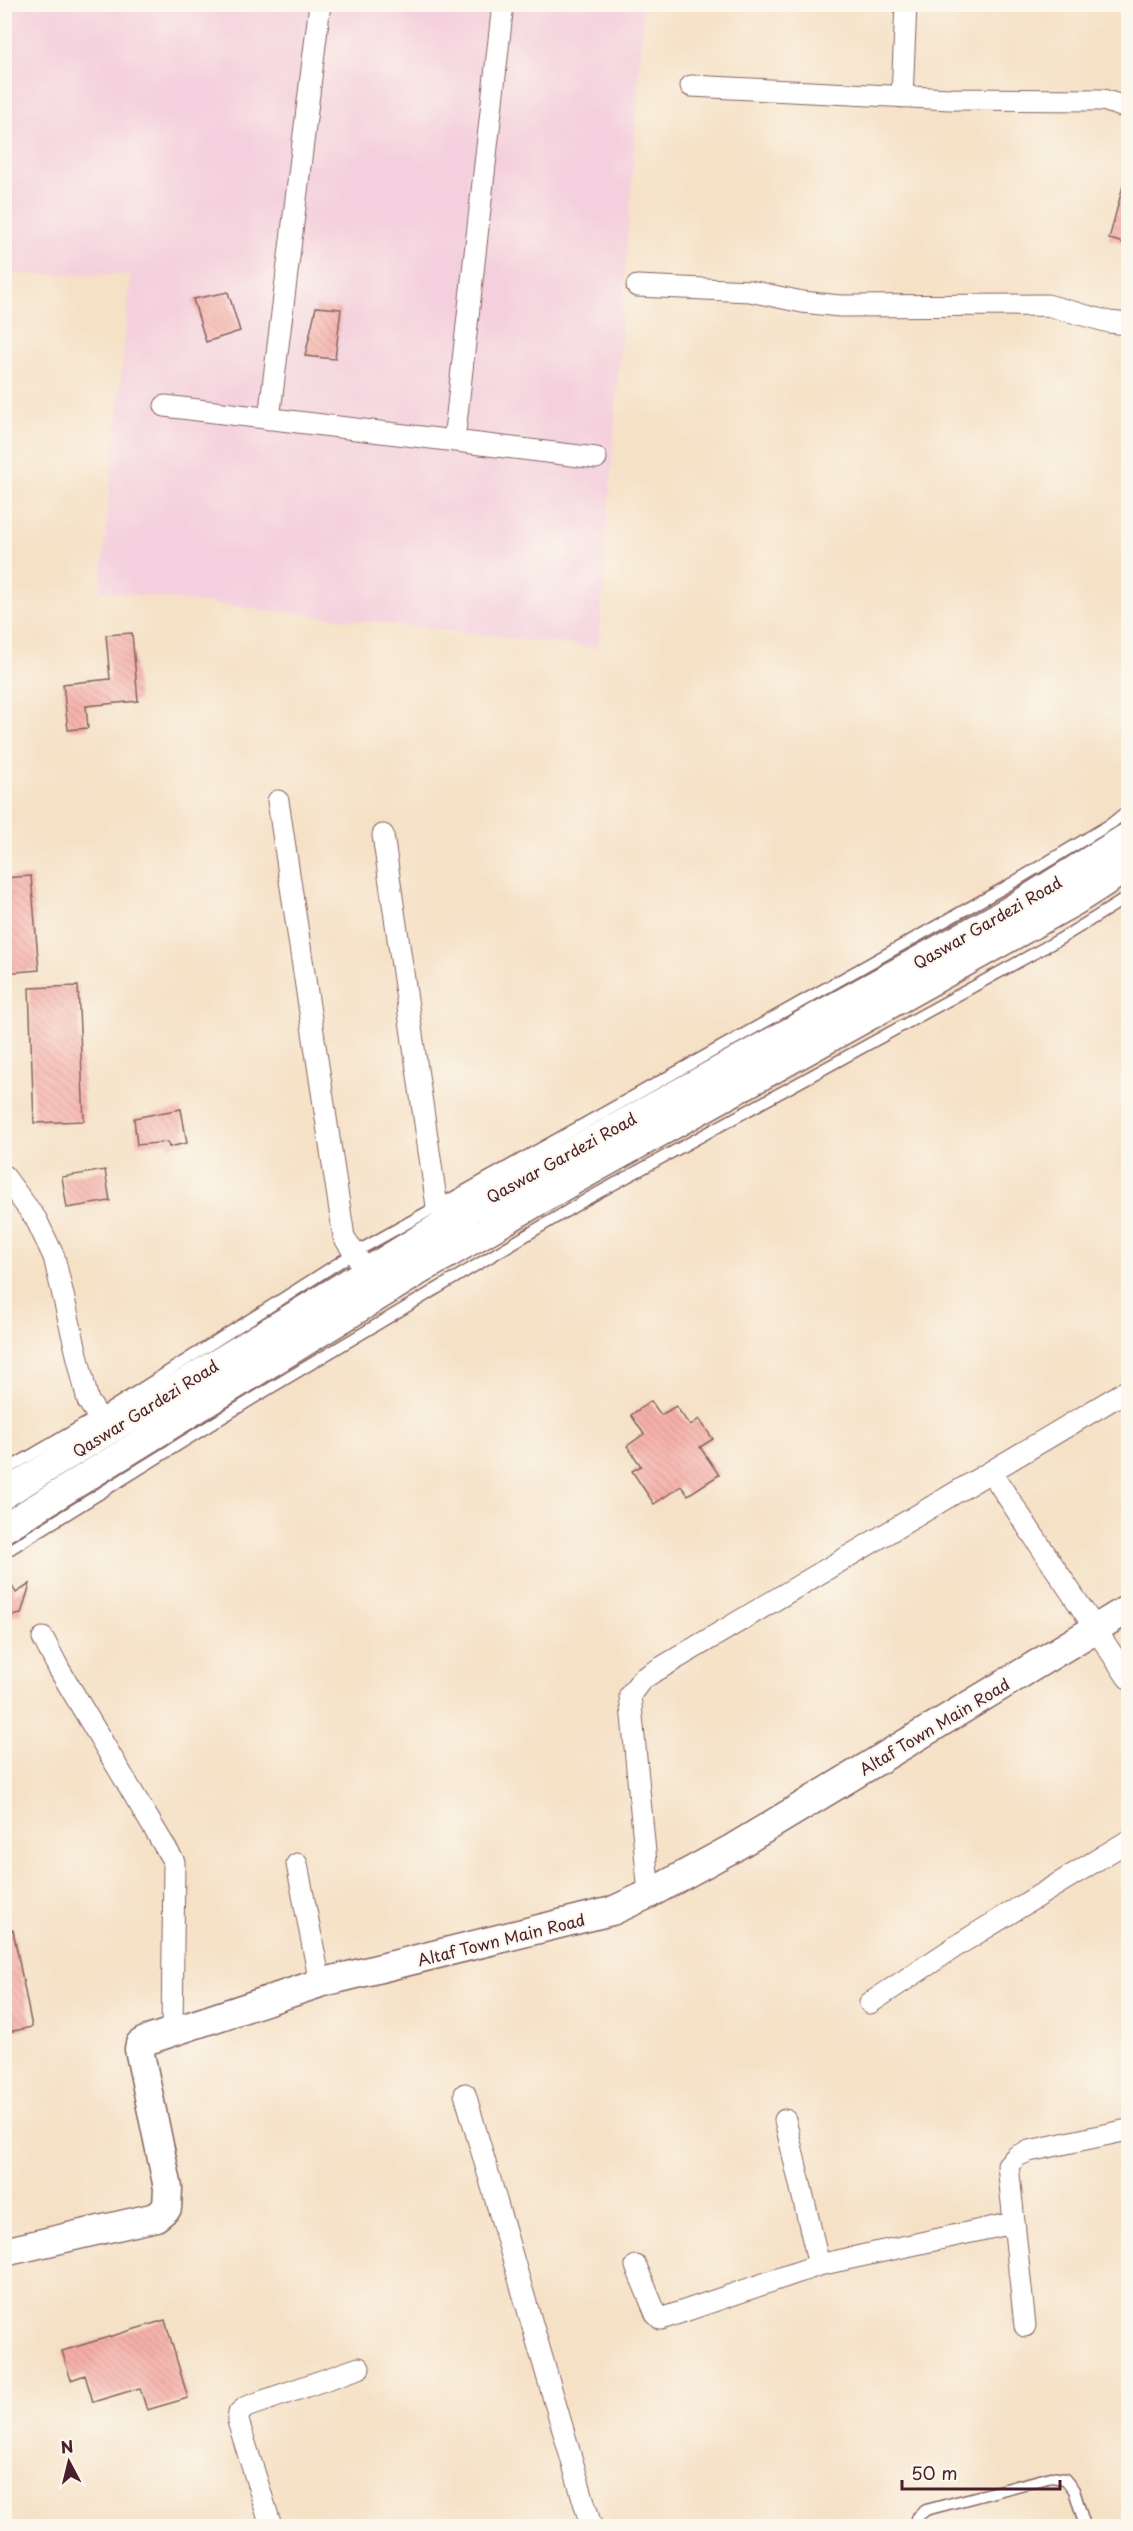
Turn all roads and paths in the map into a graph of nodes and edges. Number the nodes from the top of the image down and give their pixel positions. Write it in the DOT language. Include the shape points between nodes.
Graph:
graph roads {
  1 [pos="320,4"];
  2 [pos="503,4"];
  3 [pos="906,4"];
  4 [pos="691,86"];
  5 [pos="902,97"];
  6 [pos="1128,108"];
  7 [pos="637,286"];
  8 [pos="1128,324"];
  9 [pos="165,406"];
  10 [pos="269,419"];
  11 [pos="454,441"];
  12 [pos="596,458"];
  13 [pos="278,801"];
  14 [pos="1128,810"];
  15 [pos="383,835"];
  16 [pos="1128,837"];
  17 [pos="1128,867"];
  18 [pos="1128,897"];
  19 [pos="4,1176"];
  20 [pos="580,1190"];
  21 [pos="437,1206"];
  22 [pos="360,1262"];
  23 [pos="424,1282"];
  24 [pos="1128,1390"];
  25 [pos="134,1403"];
  26 [pos="98,1416"];
  27 [pos="4,1471"];
  28 [pos="991,1472"];
  29 [pos="4,1494"];
  30 [pos="4,1528"];
  31 [pos="4,1553"];
  32 [pos="1128,1609"];
  33 [pos="1096,1629"];
  34 [pos="43,1638"];
  35 [pos="1128,1677"];
  36 [pos="1128,1841"];
  37 [pos="297,1864"];
  38 [pos="649,1894"];
  39 [pos="320,1983"];
  40 [pos="870,2003"];
  41 [pos="172,2032"];
  42 [pos="465,2094"];
  43 [pos="785,2120"];
  44 [pos="1128,2130"];
  45 [pos="1013,2223"];
  46 [pos="4,2252"];
  47 [pos="819,2265"];
  48 [pos="636,2266"];
  49 [pos="1024,2326"];
  50 [pos="359,2368"];
  51 [pos="271,2526"];
  52 [pos="591,2526"];
  53 [pos="916,2526"];
  54 [pos="1085,2526"];
  1 -- 10 [label="street"];
  2 -- 11 [label="street"];
  3 -- 5 [label="street"];
  4 -- 5 [label="street"];
  5 -- 6 [label="street" via="1103,100"];
  7 -- 8 [label="street" via="750,291 840,306 1047,305"];
  9 -- 10 [label="street"];
  10 -- 11 [label="street"];
  11 -- 12 [label="street"];
  13 -- 22 [label="street" via="344,1237"];
  14 -- 21 [label="lane" via="1002,889"];
  15 -- 21 [label="street"];
  16 -- 22 [label="main road, Qaswar Gardezi Road" via="1010,911 469,1209"];
  17 -- 20 [label="main road"];
  18 -- 20 [label="lane" via="1060,939"];
  19 -- 26 [label="street" via="36,1219 54,1257 88,1401"];
  20 -- 23 [label="main road"];
  21 -- 22 [label="lane"];
  22 -- 25 [label="main road, Qaswar Gardezi Road"];
  23 -- 30 [label="main road"];
  23 -- 31 [label="lane"];
  24 -- 28 [label="street"];
  25 -- 26 [label="lane"];
  25 -- 29 [label="main road, Qaswar Gardezi Road"];
  26 -- 27 [label="lane"];
  28 -- 33 [label="street"];
  28 -- 38 [label="street" via="635,1685 630,1695"];
  32 -- 33 [label="main road, Altaf Town Main Road"];
  33 -- 35 [label="street"];
  33 -- 38 [label="main road, Altaf Town Main Road" via="733,1848"];
  34 -- 41 [label="street" via="174,1862"];
  36 -- 40 [label="street"];
  37 -- 39 [label="street"];
  38 -- 39 [label="main road, Altaf Town Main Road" via="612,1911"];
  39 -- 41 [label="main road, Altaf Town Main Road"];
  41 -- 46 [label="main road, Altaf Town Main Road" via="140,2044 139,2049 168,2188 167,2208 156,2217"];
  42 -- 52 [label="street"];
  43 -- 47 [label="street"];
  44 -- 45 [label="street" via="1017,2156 1008,2165"];
  45 -- 47 [label="street"];
  45 -- 49 [label="street"];
  47 -- 48 [label="street" via="661,2319"];
  50 -- 51 [label="street" via="246,2407 239,2413 238,2421"];
  53 -- 54 [label="lane" via="916,2518 926,2510 1051,2477 1065,2480 1074,2490"];
}
